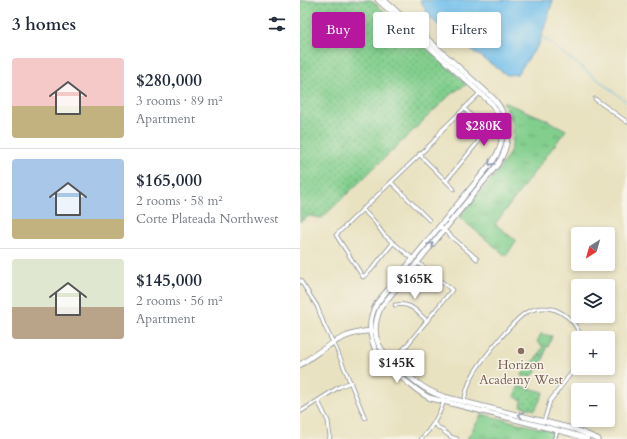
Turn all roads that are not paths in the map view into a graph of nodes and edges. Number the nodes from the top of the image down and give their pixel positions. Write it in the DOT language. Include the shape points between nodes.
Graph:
graph roads {
  1 [pos="378,0"];
  2 [pos="384,0"];
  3 [pos="481,93"];
  4 [pos="595,98"];
  5 [pos="464,108"];
  6 [pos="627,122"];
  7 [pos="419,154"];
  8 [pos="446,181"];
  9 [pos="391,182"];
  10 [pos="454,190"];
  11 [pos="362,209"];
  12 [pos="429,220"];
  13 [pos="439,226"];
  14 [pos="443,230"];
  15 [pos="393,243"];
  16 [pos="412,258"];
  17 [pos="477,259"];
  18 [pos="417,262"];
  19 [pos="300,280"];
  20 [pos="395,305"];
  21 [pos="427,321"];
  22 [pos="375,330"];
  23 [pos="370,331"];
  24 [pos="578,331"];
  25 [pos="334,343"];
  26 [pos="393,363"];
  27 [pos="300,365"];
  28 [pos="389,367"];
  29 [pos="571,373"];
  30 [pos="351,382"];
  31 [pos="445,400"];
  32 [pos="318,401"];
  33 [pos="464,401"];
  34 [pos="463,407"];
  35 [pos="300,412"];
  36 [pos="365,418"];
  37 [pos="544,421"];
  38 [pos="434,424"];
  39 [pos="542,426"];
  40 [pos="559,428"];
  41 [pos="329,439"];
  42 [pos="421,439"];
  43 [pos="457,439"];
  44 [pos="554,439"];
  45 [pos="587,439"];
  46 [pos="598,439"];
  1 -- 3 [label="street"];
  2 -- 14 [label="street" via="490,95 506,118 508,140 497,165"];
  3 -- 5 [label="street"];
  3 -- 13 [label="street, one-way" via="497,110 500,118 503,133 501,147"];
  4 -- 6 [label="street"];
  5 -- 7 [label="street"];
  5 -- 8 [label="street" via="478,124 478,142"];
  7 -- 8 [label="street"];
  7 -- 9 [label="street"];
  8 -- 10 [label="street"];
  9 -- 11 [label="street"];
  9 -- 12 [label="street"];
  11 -- 15 [label="street"];
  11 -- 15 [label="street" via="336,235 363,277"];
  13 -- 14 [label="street"];
  13 -- 16 [label="street"];
  14 -- 17 [label="street"];
  18 -- 14 [label="street, one-way"];
  15 -- 16 [label="street"];
  16 -- 18 [label="street"];
  16 -- 23 [label="street" via="377,303 371,317"];
  18 -- 21 [label="street" via="452,290"];
  18 -- 22 [label="street" via="381,307"];
  19 -- 25 [label="street" via="317,306"];
  20 -- 21 [label="street" via="411,306"];
  21 -- 26 [label="street"];
  22 -- 23 [label="street"];
  22 -- 26 [label="street" via="378,345"];
  23 -- 25 [label="street" via="352,334"];
  23 -- 28 [label="street" via="376,351"];
  24 -- 33 [label="street" via="568,317 557,311 544,309 520,317 475,370"];
  25 -- 27 [label="street"];
  25 -- 30 [label="street"];
  26 -- 28 [label="street"];
  26 -- 31 [label="street" via="421,386"];
  28 -- 31 [label="street" via="424,395"];
  29 -- 37 [label="street" via="550,401"];
  30 -- 32 [label="street"];
  30 -- 36 [label="street"];
  31 -- 33 [label="street"];
  31 -- 34 [label="street"];
  31 -- 38 [label="street"];
  32 -- 35 [label="street"];
  32 -- 41 [label="street" via="328,420"];
  33 -- 34 [label="street"];
  37 -- 33 [label="street, one-way"];
  34 -- 39 [label="street"];
  37 -- 39 [label="street"];
  37 -- 40 [label="street"];
  38 -- 42 [label="street"];
  38 -- 43 [label="street"];
  39 -- 40 [label="street"];
  40 -- 44 [label="street"];
  40 -- 45 [label="street"];
  40 -- 46 [label="street" via="580,430"];
}
